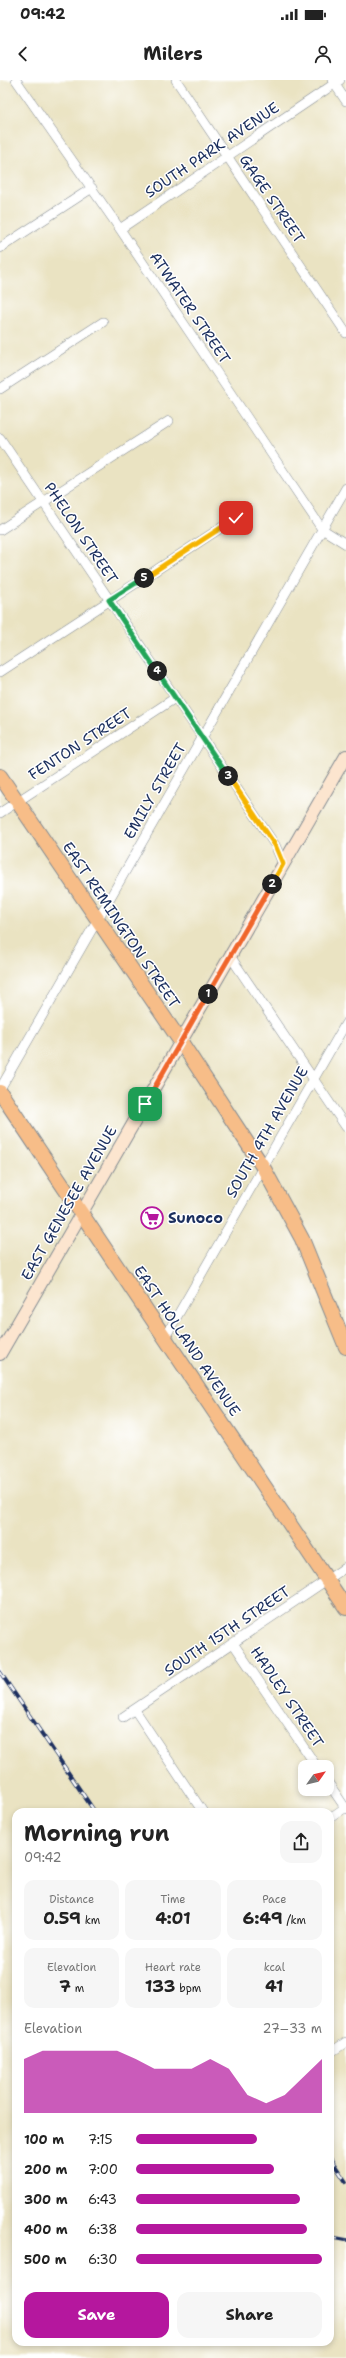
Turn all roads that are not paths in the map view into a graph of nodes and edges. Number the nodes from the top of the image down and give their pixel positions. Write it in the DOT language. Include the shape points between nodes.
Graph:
graph roads {
  1 [pos="16,80"];
  2 [pos="176,80"];
  3 [pos="336,81"];
  4 [pos="346,100"];
  5 [pos="227,156"];
  6 [pos="92,188"];
  7 [pos="120,229"];
  8 [pos="0,248"];
  9 [pos="103,322"];
  10 [pos="346,332"];
  11 [pos="0,389"];
  12 [pos="169,421"];
  13 [pos="0,438"];
  14 [pos="346,488"];
  15 [pos="43,502"];
  16 [pos="236,518"];
  17 [pos="322,529"];
  18 [pos="0,530"];
  19 [pos="346,544"];
  20 [pos="109,600"];
  21 [pos="0,672"];
  22 [pos="175,698"];
  23 [pos="202,738"];
  24 [pos="346,756"];
  25 [pos="0,776"];
  26 [pos="17,802"];
  27 [pos="0,814"];
  28 [pos="283,864"];
  29 [pos="96,920"];
  30 [pos="230,956"];
  31 [pos="346,1023"];
  32 [pos="181,1042"];
  33 [pos="314,1079"];
  34 [pos="0,1089"];
  35 [pos="0,1092"];
  36 [pos="346,1127"];
  37 [pos="263,1167"];
  38 [pos="82,1214"];
  39 [pos="164,1339"];
  40 [pos="346,1347"];
  41 [pos="0,1354"];
  42 [pos="346,1567"];
  43 [pos="327,1580"];
  44 [pos="346,1608"];
  45 [pos="233,1642"];
  46 [pos="135,1710"];
  47 [pos="123,1717"];
  48 [pos="313,1760"];
  49 [pos="334,1791"];
  50 [pos="199,1808"];
  51 [pos="346,1808"];
  52 [pos="334,1816"];
  53 [pos="346,2042"];
  54 [pos="334,2050"];
  1 -- 6 [label="street, ATWATER STREET"];
  2 -- 5 [label="street, GAGE STREET"];
  3 -- 4 [label="street"];
  3 -- 5 [label="street, SOUTH PARK AVENUE"];
  5 -- 7 [label="street, SOUTH PARK AVENUE"];
  5 -- 10 [label="street, GAGE STREET"];
  6 -- 7 [label="street, ATWATER STREET"];
  6 -- 8 [label="street"];
  7 -- 17 [label="street, ATWATER STREET"];
  9 -- 11 [label="street"];
  12 -- 15 [label="street"];
  13 -- 15 [label="street, PHELON STREET"];
  14 -- 17 [label="street, EMILY STREET"];
  15 -- 18 [label="street"];
  15 -- 20 [label="street, PHELON STREET"];
  16 -- 20 [label="street"];
  17 -- 19 [label="street, ATWATER STREET"];
  17 -- 23 [label="street, EMILY STREET"];
  20 -- 21 [label="street"];
  20 -- 22 [label="street, PHELON STREET"];
  22 -- 23 [label="street, PHELON STREET"];
  22 -- 26 [label="street, FENTON STREET"];
  23 -- 28 [label="street, PHELON STREET" via="275,845"];
  23 -- 29 [label="street, EMILY STREET"];
  24 -- 28 [label="main road, EAST GENESEE AVENUE"];
  25 -- 26 [label="highway, EAST REMINGTON STREET"];
  26 -- 27 [label="street, FENTON STREET"];
  26 -- 29 [label="highway, EAST REMINGTON STREET"];
  28 -- 30 [label="main road, EAST GENESEE AVENUE"];
  29 -- 32 [label="highway, EAST REMINGTON STREET"];
  29 -- 34 [label="street, EMILY STREET"];
  30 -- 32 [label="main road, EAST GENESEE AVENUE"];
  30 -- 33 [label="street"];
  31 -- 33 [label="street, SOUTH 4TH AVENUE"];
  32 -- 37 [label="highway, EAST REMINGTON STREET"];
  32 -- 38 [label="main road, EAST GENESEE AVENUE"];
  33 -- 36 [label="street"];
  33 -- 37 [label="street, SOUTH 4TH AVENUE"];
  35 -- 38 [label="highway, EAST HOLLAND AVENUE"];
  37 -- 39 [label="street, SOUTH 4TH AVENUE"];
  37 -- 40 [label="highway, EAST REMINGTON STREET" via="302,1239"];
  38 -- 39 [label="highway, EAST HOLLAND AVENUE"];
  38 -- 41 [label="main road, EAST GENESEE AVENUE"];
  39 -- 43 [label="highway, EAST HOLLAND AVENUE"];
  42 -- 43 [label="street, SOUTH 15TH STREET"];
  43 -- 44 [label="highway, EAST HOLLAND AVENUE"];
  43 -- 45 [label="street, SOUTH 15TH STREET"];
  45 -- 46 [label="street, SOUTH 15TH STREET"];
  45 -- 48 [label="street, HADLEY STREET"];
  46 -- 47 [label="street, SOUTH 15TH STREET"];
  46 -- 50 [label="street"];
  49 -- 51 [label="street"];
  51 -- 52 [label="street"];
  53 -- 54 [label="street"];
}
